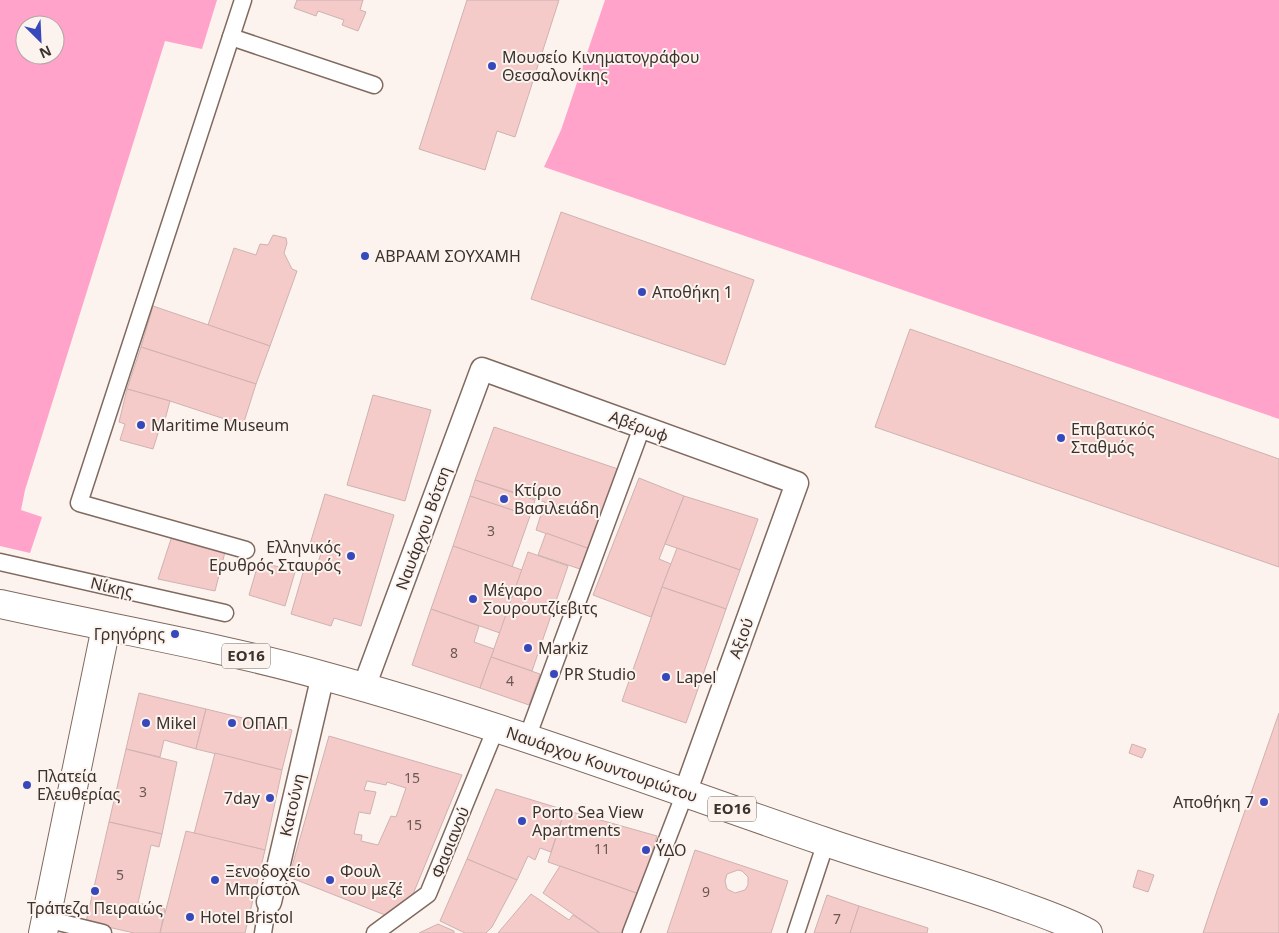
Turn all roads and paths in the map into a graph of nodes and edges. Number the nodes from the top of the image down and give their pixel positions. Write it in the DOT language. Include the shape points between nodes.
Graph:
graph roads {
  1 [pos="243,0"];
  2 [pos="231,37"];
  3 [pos="374,86"];
  4 [pos="482,369"];
  5 [pos="642,427"];
  6 [pos="797,483"];
  7 [pos="246,550"];
  8 [pos="0,562"];
  9 [pos="0,604"];
  10 [pos="225,613"];
  11 [pos="106,627"];
  12 [pos="323,675"];
  13 [pos="364,688"];
  14 [pos="496,728"];
  15 [pos="527,738"];
  16 [pos="685,793"];
  17 [pos="826,842"];
  18 [pos="268,902"];
  19 [pos="45,926"];
  20 [pos="1081,931"];
  21 [pos="103,933"];
  22 [pos="263,933"];
  23 [pos="375,933"];
  24 [pos="631,933"];
  25 [pos="796,933"];
  1 -- 2 [label="street"];
  2 -- 3 [label="street"];
  2 -- 7 [label="street" via="79,503"];
  4 -- 5 [label="street, Αβέρωφ"];
  4 -- 13 [label="street, Ναυάρχου Βότση"];
  5 -- 6 [label="street, Αβέρωφ"];
  5 -- 15 [label="street"];
  6 -- 16 [label="street, Αξιού"];
  8 -- 10 [label="street, Νίκης"];
  9 -- 11 [label="main road, ΕΟ16"];
  11 -- 12 [label="main road, Ναυάρχου Κουντουριώτου / ΕΟ16" via="213,648"];
  11 -- 19 [label="main road"];
  12 -- 13 [label="main road, Ναυάρχου Κουντουριώτου / ΕΟ16"];
  12 -- 18 [label="street, Κατούνη"];
  13 -- 14 [label="main road, Ναυάρχου Κουντουριώτου / ΕΟ16"];
  14 -- 15 [label="main road, Ναυάρχου Κουντουριώτου / ΕΟ16"];
  14 -- 23 [label="street, Φασιανού" via="428,894"];
  15 -- 16 [label="main road, Ναυάρχου Κουντουριώτου / ΕΟ16"];
  16 -- 17 [label="main road, Ναυάρχου Κουντουριώτου / ΕΟ16"];
  16 -- 24 [label="street"];
  17 -- 20 [label="main road, Ναυάρχου Κουντουριώτου / ΕΟ16" via="1004,900"];
  17 -- 25 [label="street"];
  18 -- 22 [label="street, Κατούνη"];
  19 -- 21 [label="street"];
}
